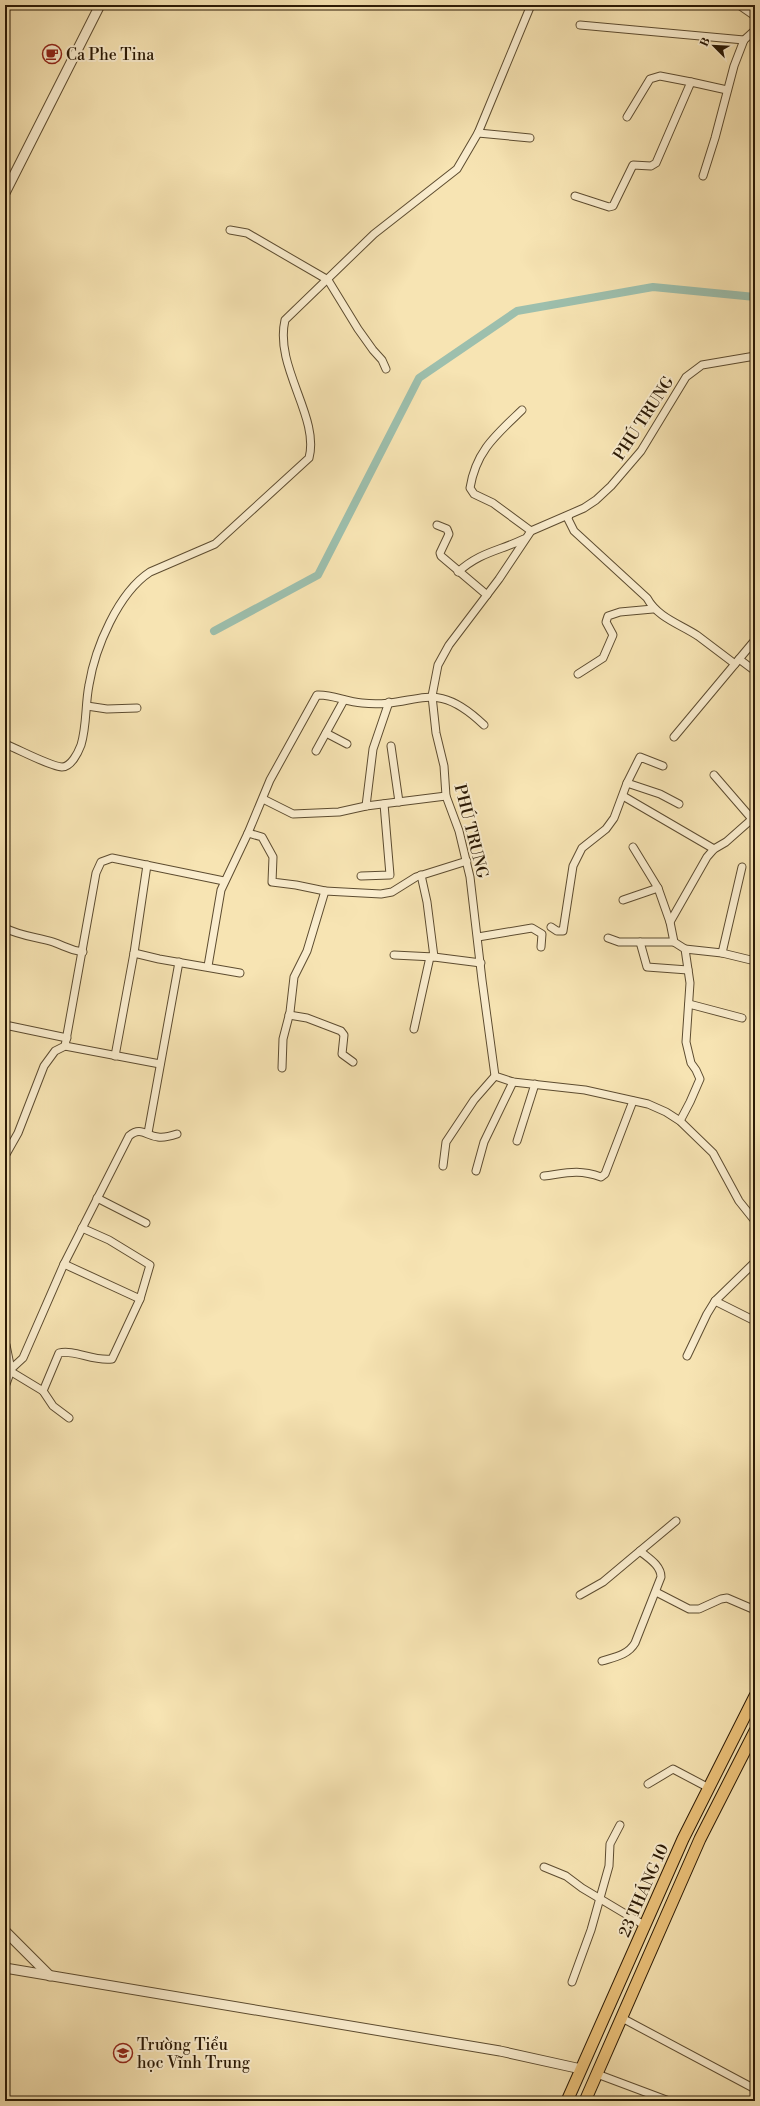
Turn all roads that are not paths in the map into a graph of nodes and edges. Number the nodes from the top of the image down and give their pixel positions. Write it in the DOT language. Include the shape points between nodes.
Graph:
graph roads {
  1 [pos="100,5"];
  2 [pos="531,5"];
  3 [pos="739,5"];
  4 [pos="755,16"];
  5 [pos="580,25"];
  6 [pos="755,30"];
  7 [pos="744,40"];
  8 [pos="691,82"];
  9 [pos="727,90"];
  10 [pos="627,117"];
  11 [pos="478,133"];
  12 [pos="530,138"];
  13 [pos="703,176"];
  14 [pos="5,193"];
  15 [pos="575,196"];
  16 [pos="230,230"];
  17 [pos="328,280"];
  18 [pos="755,356"];
  19 [pos="386,369"];
  20 [pos="522,410"];
  21 [pos="569,515"];
  22 [pos="437,525"];
  23 [pos="531,531"];
  24 [pos="524,539"];
  25 [pos="458,572"];
  26 [pos="487,595"];
  27 [pos="653,609"];
  28 [pos="755,640"];
  29 [pos="737,661"];
  30 [pos="755,671"];
  31 [pos="578,674"];
  32 [pos="432,696"];
  33 [pos="344,700"];
  34 [pos="389,702"];
  35 [pos="87,706"];
  36 [pos="138,708"];
  37 [pos="484,725"];
  38 [pos="326,733"];
  39 [pos="674,737"];
  40 [pos="5,744"];
  41 [pos="348,744"];
  42 [pos="391,746"];
  43 [pos="316,751"];
  44 [pos="663,766"];
  45 [pos="714,775"];
  46 [pos="627,783"];
  47 [pos="446,796"];
  48 [pos="623,796"];
  49 [pos="263,799"];
  50 [pos="399,802"];
  51 [pos="384,804"];
  52 [pos="679,804"];
  53 [pos="366,806"];
  54 [pos="754,819"];
  55 [pos="248,832"];
  56 [pos="633,847"];
  57 [pos="714,849"];
  58 [pos="467,861"];
  59 [pos="147,865"];
  60 [pos="742,867"];
  61 [pos="421,875"];
  62 [pos="361,876"];
  63 [pos="224,881"];
  64 [pos="658,888"];
  65 [pos="325,891"];
  66 [pos="623,900"];
  67 [pos="670,922"];
  68 [pos="551,927"];
  69 [pos="5,928"];
  70 [pos="478,937"];
  71 [pos="608,938"];
  72 [pos="640,942"];
  73 [pos="674,942"];
  74 [pos="541,948"];
  75 [pos="685,950"];
  76 [pos="82,952"];
  77 [pos="134,953"];
  78 [pos="722,953"];
  79 [pos="394,956"];
  80 [pos="432,957"];
  81 [pos="755,961"];
  82 [pos="179,962"];
  83 [pos="481,963"];
  84 [pos="208,966"];
  85 [pos="688,970"];
  86 [pos="240,973"];
  87 [pos="689,1004"];
  88 [pos="289,1015"];
  89 [pos="742,1018"];
  90 [pos="5,1025"];
  91 [pos="414,1029"];
  92 [pos="66,1038"];
  93 [pos="65,1046"];
  94 [pos="115,1056"];
  95 [pos="353,1062"];
  96 [pos="160,1064"];
  97 [pos="282,1068"];
  98 [pos="495,1076"];
  99 [pos="513,1082"];
  100 [pos="534,1084"];
  101 [pos="633,1101"];
  102 [pos="680,1121"];
  103 [pos="148,1133"];
  104 [pos="177,1134"];
  105 [pos="517,1141"];
  106 [pos="5,1156"];
  107 [pos="443,1166"];
  108 [pos="476,1171"];
  109 [pos="544,1176"];
  110 [pos="97,1198"];
  111 [pos="755,1221"];
  112 [pos="146,1224"];
  113 [pos="82,1228"];
  114 [pos="755,1262"];
  115 [pos="64,1264"];
  116 [pos="140,1300"];
  117 [pos="715,1301"];
  118 [pos="755,1321"];
  119 [pos="5,1345"];
  120 [pos="687,1356"];
  121 [pos="8,1369"];
  122 [pos="5,1384"];
  123 [pos="43,1391"];
  124 [pos="69,1418"];
  125 [pos="676,1520"];
  126 [pos="640,1551"];
  127 [pos="656,1592"];
  128 [pos="580,1595"];
  129 [pos="755,1610"];
  130 [pos="602,1660"];
  131 [pos="755,1696"];
  132 [pos="755,1731"];
  133 [pos="648,1784"];
  134 [pos="709,1788"];
  135 [pos="620,1825"];
  136 [pos="544,1867"];
  137 [pos="599,1899"];
  138 [pos="644,1925"];
  139 [pos="5,1931"];
  140 [pos="5,1968"];
  141 [pos="50,1976"];
  142 [pos="572,1982"];
  143 [pos="622,2018"];
  144 [pos="581,2069"];
  145 [pos="597,2074"];
  146 [pos="755,2089"];
  147 [pos="567,2101"];
  148 [pos="585,2101"];
  149 [pos="669,2101"];
  1 -- 14 [label="street"];
  2 -- 11 [label="street"];
  3 -- 4 [label="street"];
  5 -- 7 [label="street"];
  6 -- 7 [label="street"];
  7 -- 9 [label="street"];
  8 -- 9 [label="street"];
  8 -- 10 [label="street" via="660,76 650,79"];
  8 -- 15 [label="street" via="656,163 648,167 634,165 613,206"];
  9 -- 13 [label="street"];
  11 -- 12 [label="street"];
  11 -- 17 [label="street" via="457,169 374,234"];
  16 -- 17 [label="street" via="247,233"];
  17 -- 19 [label="street" via="358,330"];
  17 -- 35 [label="street" via="285,320 282,331 289,370 308,429 311,450 309,458 215,544 142,578 119,607 102,642 89,685"];
  18 -- 21 [label="street, PHÚ TRUNG" via="702,365 686,377 641,451 620,476 596,500"];
  20 -- 23 [label="street" via="484,448 476,462 470,488 474,494 493,503"];
  21 -- 23 [label="street, PHÚ TRUNG"];
  21 -- 27 [label="street" via="568,519 574,531 647,598"];
  22 -- 25 [label="street" via="447,529 449,534 441,556"];
  23 -- 24 [label="street, PHÚ TRUNG"];
  24 -- 25 [label="street" via="481,555"];
  24 -- 26 [label="street, PHÚ TRUNG"];
  25 -- 26 [label="street"];
  26 -- 32 [label="street, PHÚ TRUNG" via="443,656 435,675"];
  27 -- 29 [label="street"];
  27 -- 31 [label="street" via="620,612 608,616 606,622 613,636 604,656"];
  28 -- 29 [label="street"];
  29 -- 30 [label="street"];
  29 -- 39 [label="street"];
  32 -- 34 [label="street"];
  32 -- 37 [label="street" via="456,702"];
  32 -- 47 [label="street, PHÚ TRUNG" via="436,733 444,766"];
  33 -- 34 [label="street" via="362,703"];
  33 -- 38 [label="street"];
  33 -- 49 [label="street" via="316,695 270,780"];
  34 -- 53 [label="street" via="373,749"];
  35 -- 36 [label="street" via="107,709"];
  35 -- 40 [label="street" via="86,725 80,747 68,765 62,767"];
  38 -- 41 [label="street"];
  38 -- 43 [label="street"];
  42 -- 50 [label="street"];
  44 -- 46 [label="street" via="640,757"];
  45 -- 54 [label="street"];
  46 -- 48 [label="street"];
  46 -- 52 [label="street" via="660,794"];
  47 -- 50 [label="street"];
  47 -- 58 [label="street, PHÚ TRUNG"];
  48 -- 57 [label="street"];
  48 -- 68 [label="street" via="614,818 606,829 582,848 573,866 563,930 557,931"];
  49 -- 53 [label="street" via="293,814 339,812"];
  49 -- 55 [label="street"];
  50 -- 51 [label="street"];
  51 -- 53 [label="street"];
  51 -- 62 [label="street" via="390,875"];
  54 -- 57 [label="street"];
  55 -- 63 [label="street"];
  55 -- 65 [label="street" via="262,837 273,857 272,882 296,884"];
  56 -- 64 [label="street"];
  57 -- 67 [label="street" via="700,866"];
  58 -- 61 [label="street"];
  58 -- 70 [label="street, PHÚ TRUNG"];
  59 -- 63 [label="street"];
  59 -- 76 [label="street" via="112,858 101,862 96,873"];
  59 -- 77 [label="street"];
  60 -- 78 [label="street"];
  61 -- 65 [label="street" via="392,892 381,894"];
  61 -- 80 [label="street" via="427,902"];
  63 -- 84 [label="street"];
  64 -- 66 [label="street"];
  64 -- 67 [label="street"];
  65 -- 88 [label="street" via="307,950 294,977"];
  67 -- 73 [label="street"];
  69 -- 76 [label="street"];
  70 -- 74 [label="street" via="532,928 542,934"];
  70 -- 83 [label="street, PHÚ TRUNG"];
  71 -- 72 [label="street" via="619,942"];
  72 -- 73 [label="street"];
  72 -- 85 [label="street" via="647,968"];
  73 -- 75 [label="street"];
  75 -- 78 [label="street"];
  75 -- 85 [label="street"];
  76 -- 92 [label="street"];
  77 -- 82 [label="street"];
  77 -- 94 [label="street"];
  78 -- 81 [label="street"];
  79 -- 80 [label="street"];
  80 -- 83 [label="street"];
  80 -- 91 [label="street"];
  82 -- 84 [label="street"];
  82 -- 96 [label="street"];
  83 -- 98 [label="street, PHÚ TRUNG"];
  84 -- 86 [label="street"];
  85 -- 87 [label="street"];
  87 -- 89 [label="street"];
  87 -- 102 [label="street" via="686,1042 691,1063 700,1078"];
  88 -- 95 [label="street" via="314,1020 341,1031 344,1035 342,1054"];
  88 -- 97 [label="street" via="283,1039"];
  90 -- 92 [label="street"];
  92 -- 93 [label="street"];
  93 -- 94 [label="street"];
  93 -- 106 [label="street" via="55,1051 44,1066 18,1133"];
  94 -- 96 [label="street"];
  96 -- 103 [label="street"];
  98 -- 99 [label="street"];
  98 -- 107 [label="street" via="474,1100 446,1142"];
  99 -- 100 [label="street"];
  99 -- 108 [label="street" via="487,1135"];
  100 -- 101 [label="street" via="584,1090"];
  100 -- 105 [label="street"];
  101 -- 102 [label="street" via="656,1107"];
  101 -- 109 [label="street" via="605,1174 601,1177 578,1171"];
  102 -- 111 [label="street" via="713,1153 739,1201"];
  103 -- 104 [label="street" via="163,1138"];
  103 -- 110 [label="street" via="142,1130 129,1136"];
  110 -- 112 [label="street"];
  110 -- 113 [label="street"];
  113 -- 115 [label="street"];
  113 -- 116 [label="street" via="109,1240 150,1265"];
  114 -- 117 [label="street"];
  115 -- 116 [label="street"];
  115 -- 121 [label="street" via="23,1358"];
  116 -- 123 [label="street" via="112,1359 70,1353 59,1354"];
  117 -- 118 [label="street"];
  117 -- 120 [label="street"];
  119 -- 121 [label="street"];
  121 -- 122 [label="street"];
  121 -- 123 [label="street"];
  123 -- 124 [label="street" via="53,1406"];
  125 -- 126 [label="street"];
  126 -- 127 [label="street" via="661,1572"];
  126 -- 128 [label="street" via="603,1582"];
  127 -- 129 [label="street" via="689,1609 699,1609 727,1598"];
  127 -- 130 [label="street" via="632,1649"];
  131 -- 134 [label="main road, 23 THÁNG 10"];
  132 -- 143 [label="main road, 23 THÁNG 10" via="700,1839"];
  133 -- 134 [label="street" via="673,1769"];
  134 -- 138 [label="main road, 23 THÁNG 10"];
  135 -- 137 [label="street" via="610,1844 609,1866"];
  136 -- 137 [label="street" via="566,1876"];
  137 -- 138 [label="street"];
  137 -- 142 [label="street" via="589,1937"];
  138 -- 144 [label="main road, 23 THÁNG 10"];
  139 -- 141 [label="street"];
  140 -- 141 [label="street"];
  141 -- 144 [label="street" via="500,2051"];
  143 -- 145 [label="main road, 23 THÁNG 10"];
  143 -- 146 [label="street"];
  144 -- 145 [label="main road"];
  144 -- 147 [label="main road, 23 THÁNG 10"];
  145 -- 148 [label="main road, 23 THÁNG 10"];
  145 -- 149 [label="street"];
}
